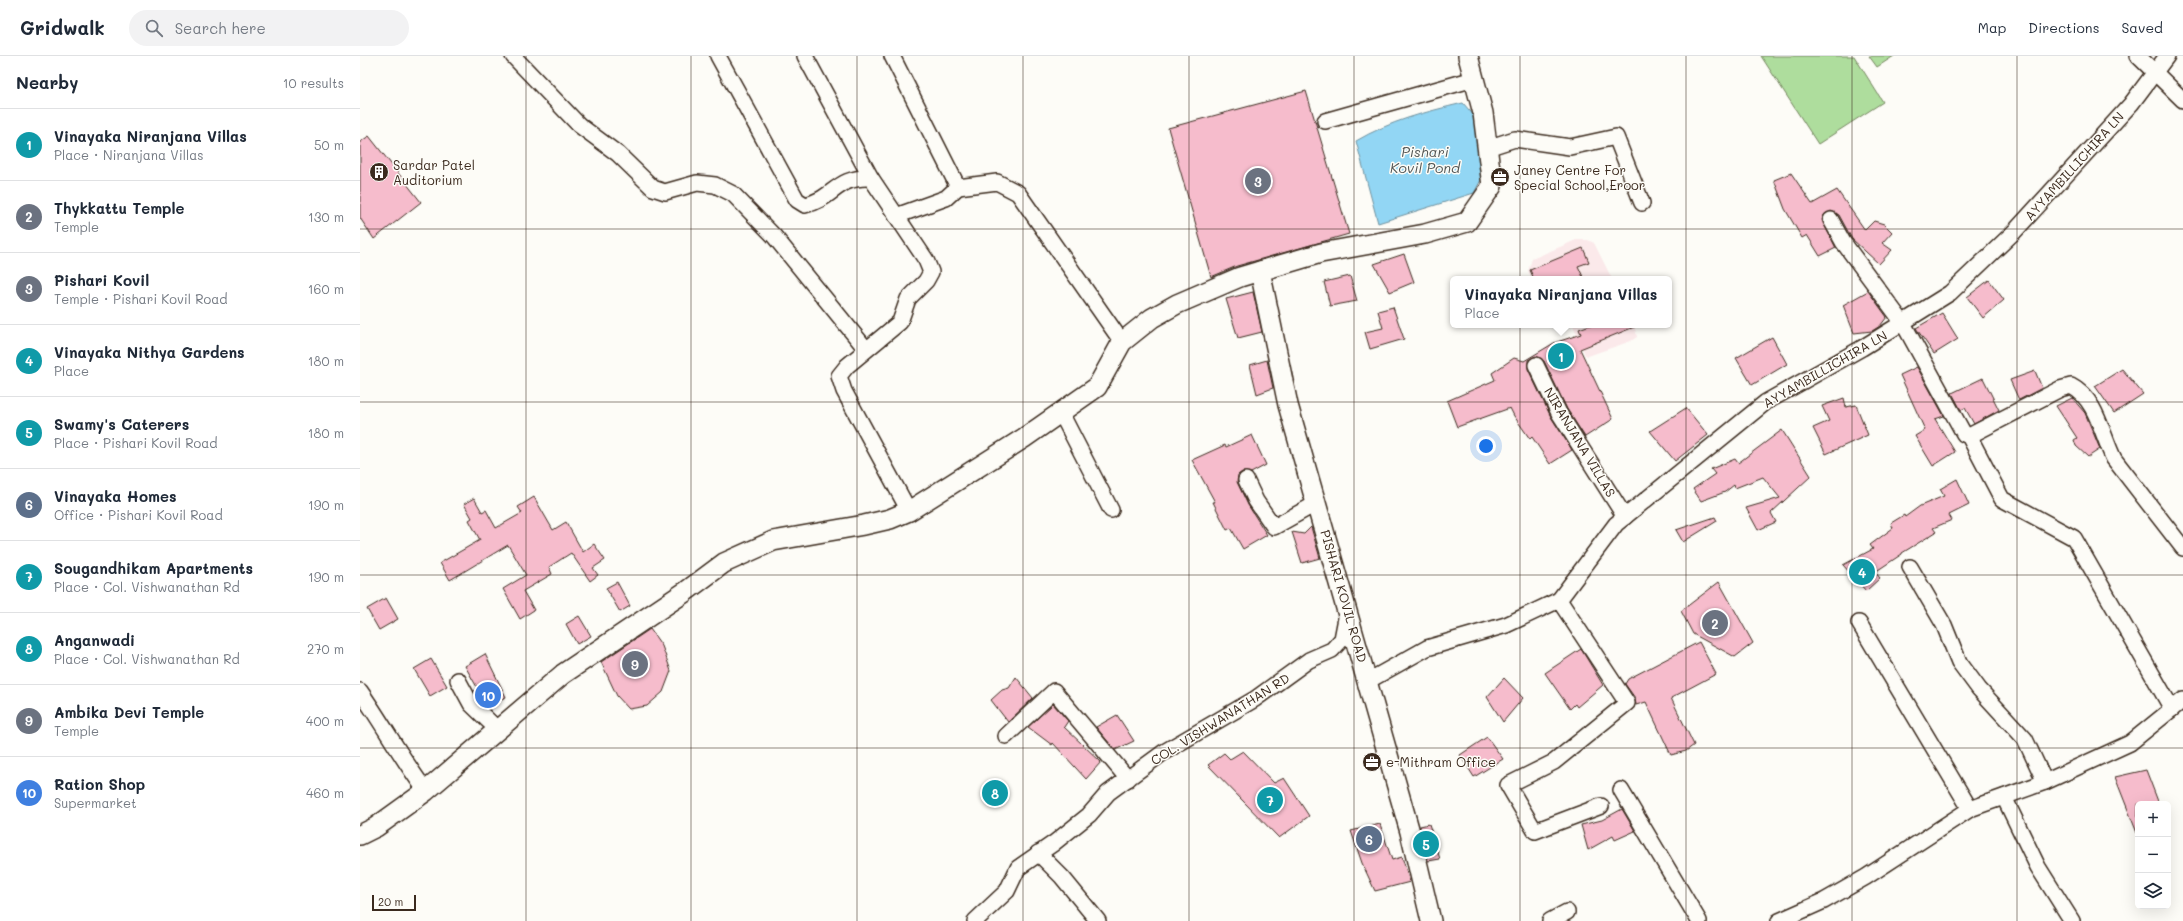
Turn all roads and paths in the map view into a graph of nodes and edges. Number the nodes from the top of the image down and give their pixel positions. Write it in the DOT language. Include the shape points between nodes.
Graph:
graph roads {
  1 [pos="513,56"];
  2 [pos="718,56"];
  3 [pos="805,56"];
  4 [pos="892,56"];
  5 [pos="1468,56"];
  6 [pos="2138,56"];
  7 [pos="2167,56"];
  8 [pos="2154,73"];
  9 [pos="1474,79"];
  10 [pos="2183,100"];
  11 [pos="1326,121"];
  12 [pos="1487,148"];
  13 [pos="871,178"];
  14 [pos="958,187"];
  15 [pos="1642,203"];
  16 [pos="896,216"];
  17 [pos="1832,220"];
  18 [pos="1260,271"];
  19 [pos="1903,322"];
  20 [pos="1122,342"];
  21 [pos="866,349"];
  22 [pos="1536,365"];
  23 [pos="1061,413"];
  24 [pos="1970,436"];
  25 [pos="1246,480"];
  26 [pos="1317,503"];
  27 [pos="1111,510"];
  28 [pos="909,511"];
  29 [pos="1625,517"];
  30 [pos="2183,548"];
  31 [pos="1910,567"];
  32 [pos="1559,600"];
  33 [pos="1348,608"];
  34 [pos="1859,623"];
  35 [pos="458,680"];
  36 [pos="1368,681"];
  37 [pos="360,691"];
  38 [pos="2178,704"];
  39 [pos="497,729"];
  40 [pos="1006,736"];
  41 [pos="1128,779"];
  42 [pos="2045,782"];
  43 [pos="1621,790"];
  44 [pos="426,791"];
  45 [pos="2004,797"];
  46 [pos="1601,806"];
  47 [pos="1970,809"];
  48 [pos="360,836"];
  49 [pos="1038,853"];
  50 [pos="1567,912"];
  51 [pos="974,921"];
  52 [pos="1098,921"];
  53 [pos="1431,921"];
  54 [pos="1550,921"];
  55 [pos="1699,921"];
  56 [pos="1779,921"];
  57 [pos="2072,921"];
  1 -- 21 [label="street" via="579,126 618,154 653,188 665,192 697,183 715,185 733,194 774,236"];
  2 -- 13 [label="street" via="797,200 805,205 813,204 848,180 858,177"];
  3 -- 13 [label="street"];
  4 -- 14 [label="street"];
  5 -- 9 [label="street"];
  6 -- 8 [label="street"];
  7 -- 8 [label="street, AYYAMBILLICHIRA LN"];
  8 -- 10 [label="street"];
  8 -- 19 [label="street, AYYAMBILLICHIRA LN" via="2131,104 2014,232 1950,293"];
  9 -- 11 [label="street"];
  9 -- 12 [label="street" via="1483,113"];
  12 -- 15 [label="street" via="1515,139 1570,147 1616,137"];
  12 -- 18 [label="street" via="1492,186 1467,222 1425,234 1321,253"];
  13 -- 16 [label="street"];
  14 -- 16 [label="street" via="946,198"];
  14 -- 20 [label="street" via="997,182 1018,193"];
  16 -- 21 [label="street" via="926,260 930,272 926,281 908,299 900,322"];
  17 -- 19 [label="street" via="1843,242"];
  18 -- 20 [label="street" via="1177,304 1152,318"];
  18 -- 26 [label="street, PISHARI KOVIL ROAD" via="1288,405"];
  19 -- 24 [label="street" via="1964,434"];
  19 -- 29 [label="street, AYYAMBILLICHIRA LN" via="1766,402"];
  20 -- 23 [label="street" via="1097,387"];
  21 -- 28 [label="street" via="839,376 844,391"];
  22 -- 29 [label="street, NIRANJANA VILLAS" via="1560,413"];
  23 -- 27 [label="street"];
  23 -- 28 [label="street"];
  24 -- 30 [label="street" via="2060,389 2071,386 2080,391 2102,426 2107,446 2114,459"];
  24 -- 38 [label="street" via="2002,499 2074,538"];
  25 -- 26 [label="street" via="1274,528"];
  26 -- 33 [label="street, PISHARI KOVIL ROAD"];
  28 -- 39 [label="street" via="864,525 773,541 724,563 563,674"];
  29 -- 32 [label="street, AYYAMBILLICHIRA LN" via="1616,524"];
  31 -- 42 [label="street" via="1944,625 1959,662 1979,689 2025,740"];
  32 -- 36 [label="street, AYYAMBILLICHIRA LN" via="1506,625 1427,648"];
  32 -- 46 [label="street" via="1627,703 1554,762 1508,785 1535,832"];
  33 -- 36 [label="street, PISHARI KOVIL ROAD"];
  33 -- 41 [label="street, COL. VISHWANATHAN RD" via="1342,639 1332,650 1309,660 1260,696 1188,737"];
  34 -- 47 [label="street"];
  35 -- 39 [label="street" via="471,704"];
  36 -- 53 [label="street, PISHARI KOVIL ROAD" via="1410,832"];
  37 -- 44 [label="street" via="398,753"];
  38 -- 42 [label="street" via="2130,743"];
  39 -- 44 [label="street" via="470,756"];
  40 -- 41 [label="street" via="1054,691"];
  41 -- 49 [label="street, COL. VISHWANATHAN RD" via="1108,793 1089,814"];
  42 -- 45 [label="street"];
  43 -- 55 [label="street"];
  44 -- 48 [label="street"];
  45 -- 47 [label="street"];
  45 -- 57 [label="street" via="2038,867"];
  47 -- 56 [label="street" via="1866,877 1824,901"];
  49 -- 51 [label="street, COL. VISHWANATHAN RD" via="1018,868 1007,891"];
  49 -- 52 [label="street" via="1062,877"];
  50 -- 54 [label="street"];
}
